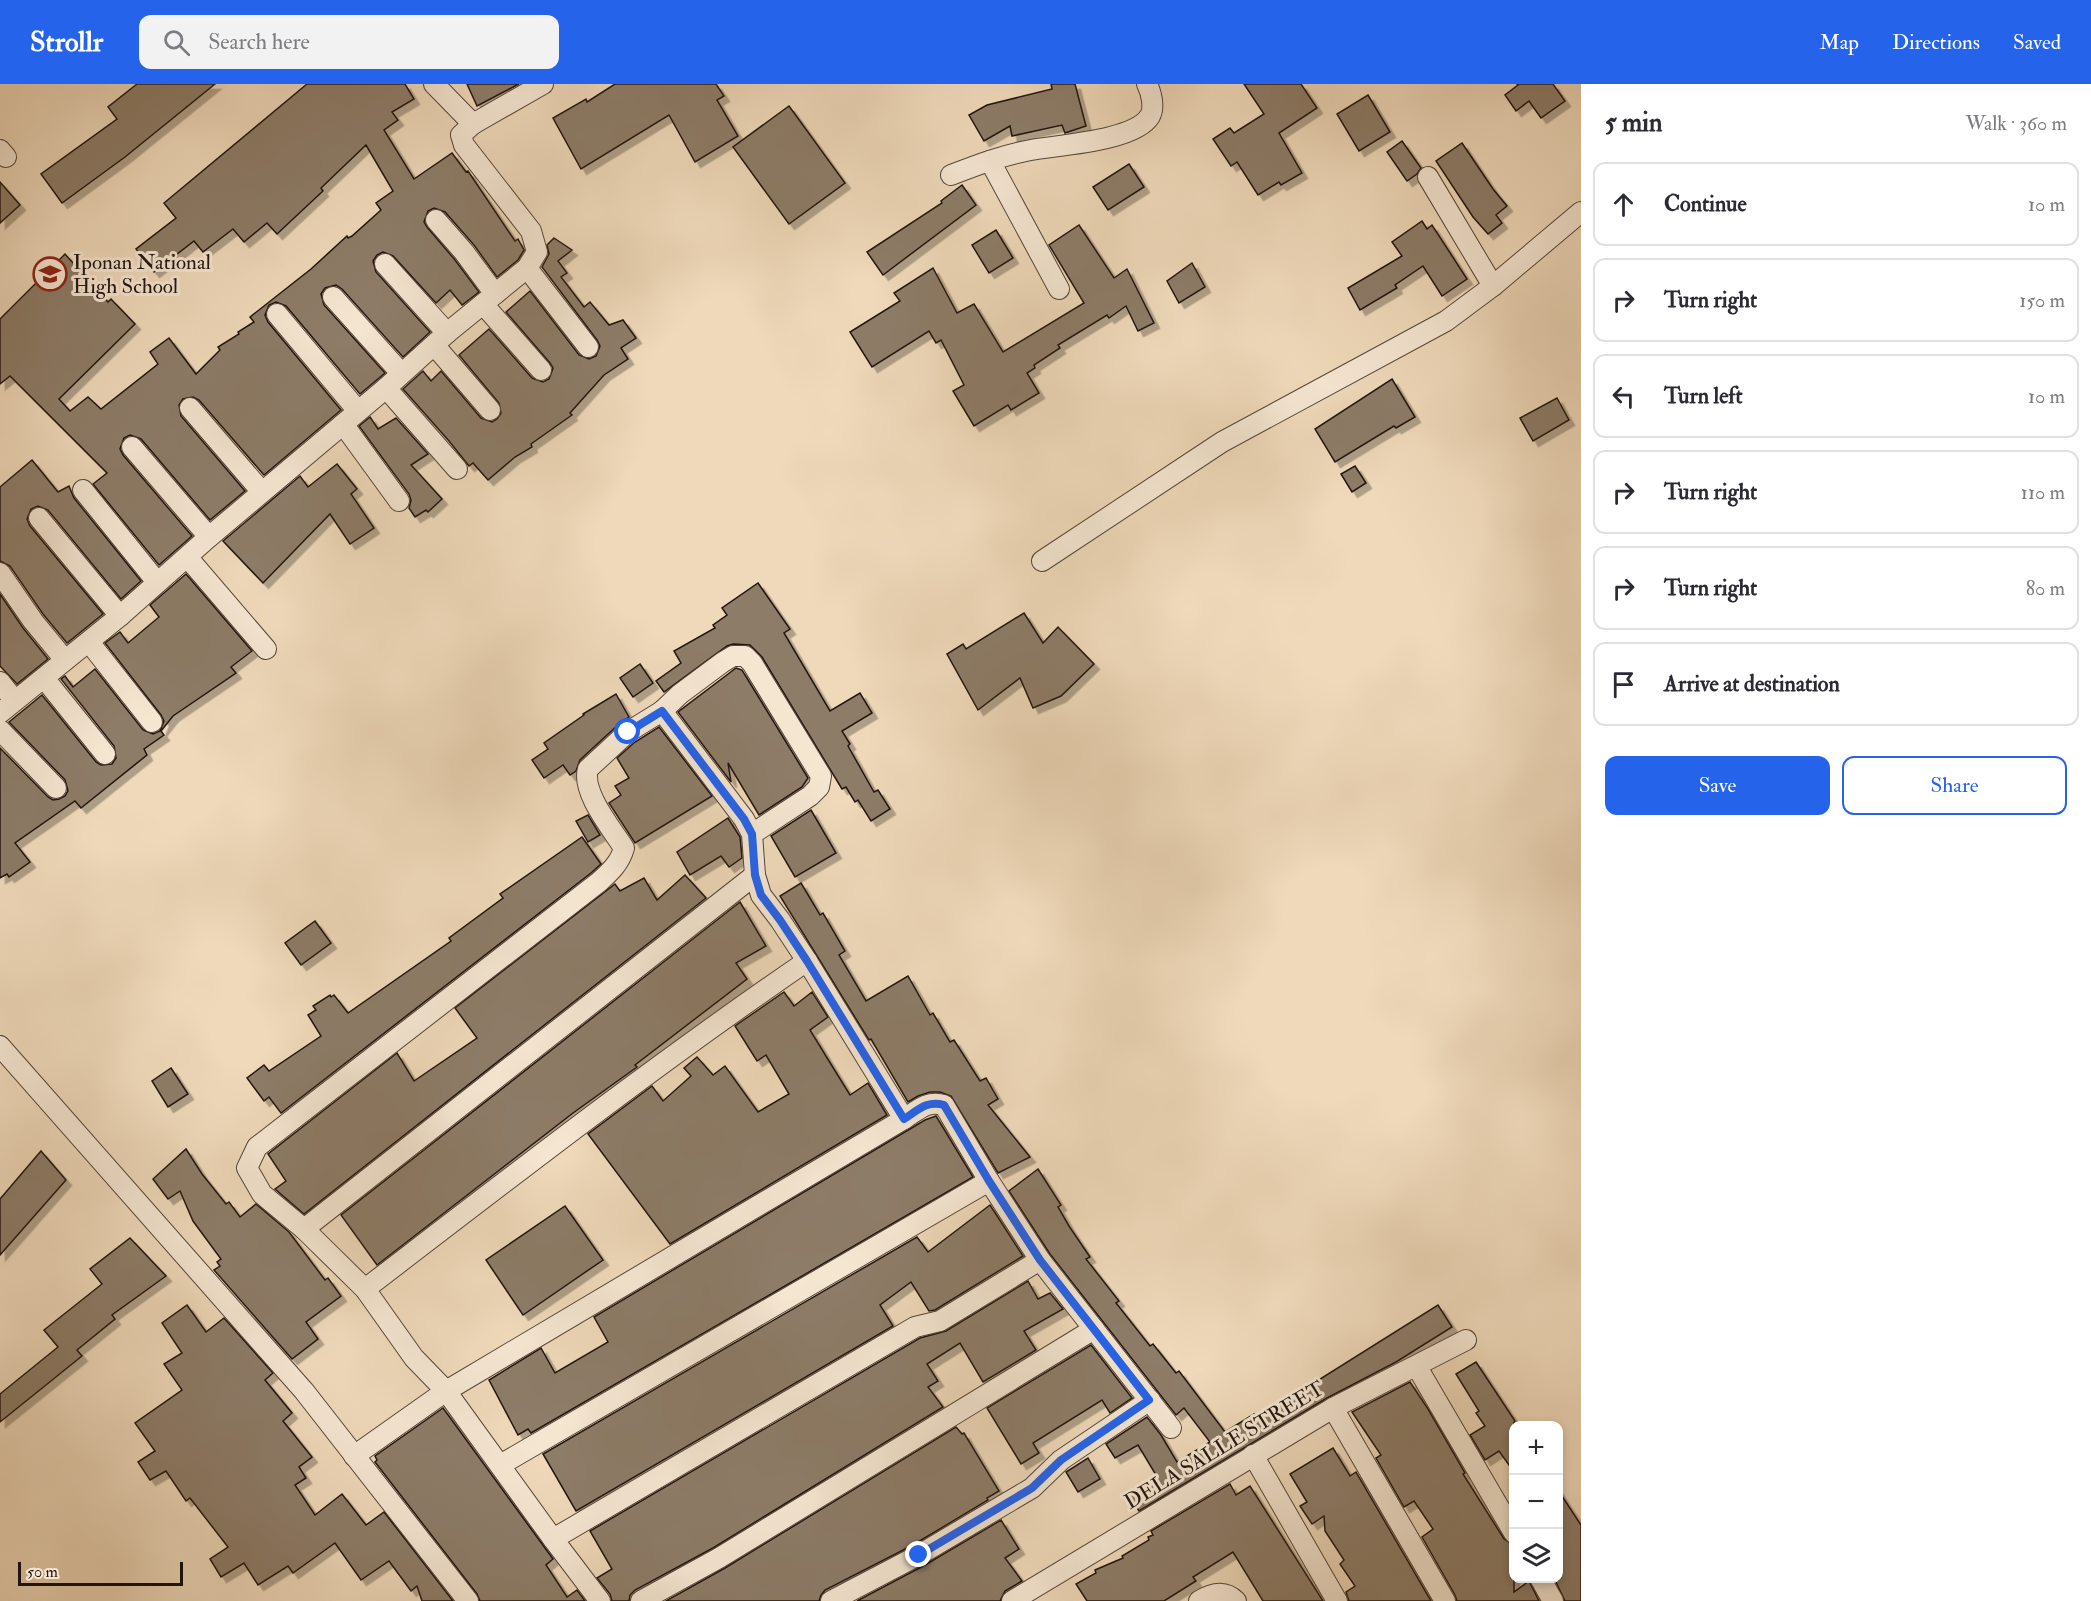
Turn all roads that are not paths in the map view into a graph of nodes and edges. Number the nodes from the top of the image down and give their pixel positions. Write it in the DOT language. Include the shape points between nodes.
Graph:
graph roads {
  1 [pos="434,84"];
  2 [pos="543,84"];
  3 [pos="1147,84"];
  4 [pos="473,124"];
  5 [pos="990,161"];
  6 [pos="951,175"];
  7 [pos="1428,177"];
  8 [pos="1581,212"];
  9 [pos="436,220"];
  10 [pos="385,264"];
  11 [pos="527,268"];
  12 [pos="1493,286"];
  13 [pos="1059,289"];
  14 [pos="333,297"];
  15 [pos="489,299"];
  16 [pos="277,314"];
  17 [pos="441,339"];
  18 [pos="588,347"];
  19 [pos="540,370"];
  20 [pos="401,372"];
  21 [pos="386,388"];
  22 [pos="190,408"];
  23 [pos="490,410"];
  24 [pos="358,411"];
  25 [pos="343,424"];
  26 [pos="132,447"];
  27 [pos="457,469"];
  28 [pos="83,489"];
  29 [pos="262,492"];
  30 [pos="399,501"];
  31 [pos="39,518"];
  32 [pos="209,537"];
  33 [pos="188,558"];
  34 [pos="1042,561"];
  35 [pos="0,573"];
  36 [pos="158,582"];
  37 [pos="120,616"];
  38 [pos="89,642"];
  39 [pos="266,649"];
  40 [pos="65,660"];
  41 [pos="44,678"];
  42 [pos="0,682"];
  43 [pos="7,707"];
  44 [pos="662,711"];
  45 [pos="152,722"];
  46 [pos="0,730"];
  47 [pos="105,754"];
  48 [pos="56,788"];
  49 [pos="752,834"];
  50 [pos="755,875"];
  51 [pos="807,961"];
  52 [pos="0,1046"];
  53 [pos="904,1119"];
  54 [pos="989,1181"];
  55 [pos="304,1229"];
  56 [pos="1040,1260"];
  57 [pos="365,1289"];
  58 [pos="1094,1329"];
  59 [pos="1466,1340"];
  60 [pos="1416,1367"];
  61 [pos="446,1391"];
  62 [pos="1149,1400"];
  63 [pos="1333,1408"];
  64 [pos="1171,1428"];
  65 [pos="1253,1455"];
  66 [pos="354,1456"];
  67 [pos="500,1465"];
  68 [pos="1512,1529"];
  69 [pos="553,1539"];
  70 [pos="1543,1583"];
  71 [pos="468,1601"];
  72 [pos="600,1601"];
  73 [pos="640,1601"];
  74 [pos="831,1601"];
  75 [pos="1012,1601"];
  76 [pos="1199,1601"];
  77 [pos="1236,1601"];
  78 [pos="1337,1601"];
  79 [pos="1444,1601"];
  80 [pos="1553,1601"];
  1 -- 4 [label="street"];
  2 -- 4 [label="street"];
  3 -- 5 [label="street" via="1150,116 1137,127 1095,141 1030,150"];
  4 -- 11 [label="street" via="461,140 531,231 537,252"];
  5 -- 6 [label="street"];
  5 -- 13 [label="street"];
  7 -- 12 [label="street"];
  8 -- 12 [label="street"];
  9 -- 15 [label="street" via="464,252"];
  10 -- 17 [label="street"];
  11 -- 15 [label="street"];
  11 -- 18 [label="street"];
  12 -- 34 [label="street" via="1446,321 1222,442"];
  14 -- 20 [label="street"];
  15 -- 17 [label="street"];
  15 -- 19 [label="street"];
  16 -- 24 [label="street"];
  17 -- 20 [label="street"];
  17 -- 23 [label="street"];
  20 -- 21 [label="street"];
  21 -- 24 [label="street"];
  21 -- 27 [label="street"];
  22 -- 29 [label="street"];
  24 -- 25 [label="street"];
  25 -- 29 [label="street"];
  25 -- 30 [label="street"];
  26 -- 32 [label="street"];
  28 -- 36 [label="street"];
  29 -- 32 [label="street"];
  31 -- 37 [label="street"];
  32 -- 33 [label="street"];
  33 -- 36 [label="street"];
  33 -- 39 [label="street"];
  35 -- 40 [label="street"];
  36 -- 37 [label="street"];
  37 -- 38 [label="street"];
  38 -- 40 [label="street"];
  38 -- 45 [label="street"];
  40 -- 41 [label="street"];
  41 -- 43 [label="street"];
  41 -- 47 [label="street"];
  42 -- 43 [label="street"];
  44 -- 49 [label="street"];
  44 -- 49 [label="street" via="733,656 745,656 752,663 821,776 819,787 810,796"];
  44 -- 55 [label="street" via="628,732 588,769 589,790 624,848 612,869 257,1147 247,1168 255,1183 262,1194"];
  46 -- 48 [label="street"];
  49 -- 50 [label="street"];
  50 -- 51 [label="street" via="761,895"];
  50 -- 55 [label="street"];
  51 -- 53 [label="street"];
  51 -- 57 [label="street" via="717,1022"];
  52 -- 66 [label="street" via="304,1391"];
  53 -- 54 [label="street" via="925,1105 944,1105"];
  53 -- 61 [label="street"];
  54 -- 56 [label="street"];
  54 -- 67 [label="street"];
  55 -- 57 [label="street"];
  56 -- 58 [label="street"];
  56 -- 69 [label="street" via="940,1321 915,1327"];
  57 -- 61 [label="street" via="414,1358"];
  58 -- 62 [label="street"];
  58 -- 73 [label="street" via="719,1558"];
  59 -- 60 [label="street, DELA SALLE STREET"];
  60 -- 63 [label="street, DELA SALLE STREET"];
  60 -- 68 [label="street"];
  61 -- 66 [label="street"];
  61 -- 67 [label="street"];
  62 -- 64 [label="street"];
  62 -- 74 [label="street" via="1061,1460 1032,1488 919,1555"];
  63 -- 65 [label="street, DELA SALLE STREET"];
  63 -- 79 [label="street"];
  65 -- 75 [label="street, DELA SALLE STREET"];
  65 -- 78 [label="street"];
  66 -- 71 [label="street"];
  67 -- 69 [label="street"];
  69 -- 72 [label="street"];
  70 -- 80 [label="street"];
  76 -- 77 [label="street" via="1220,1593"];
}
